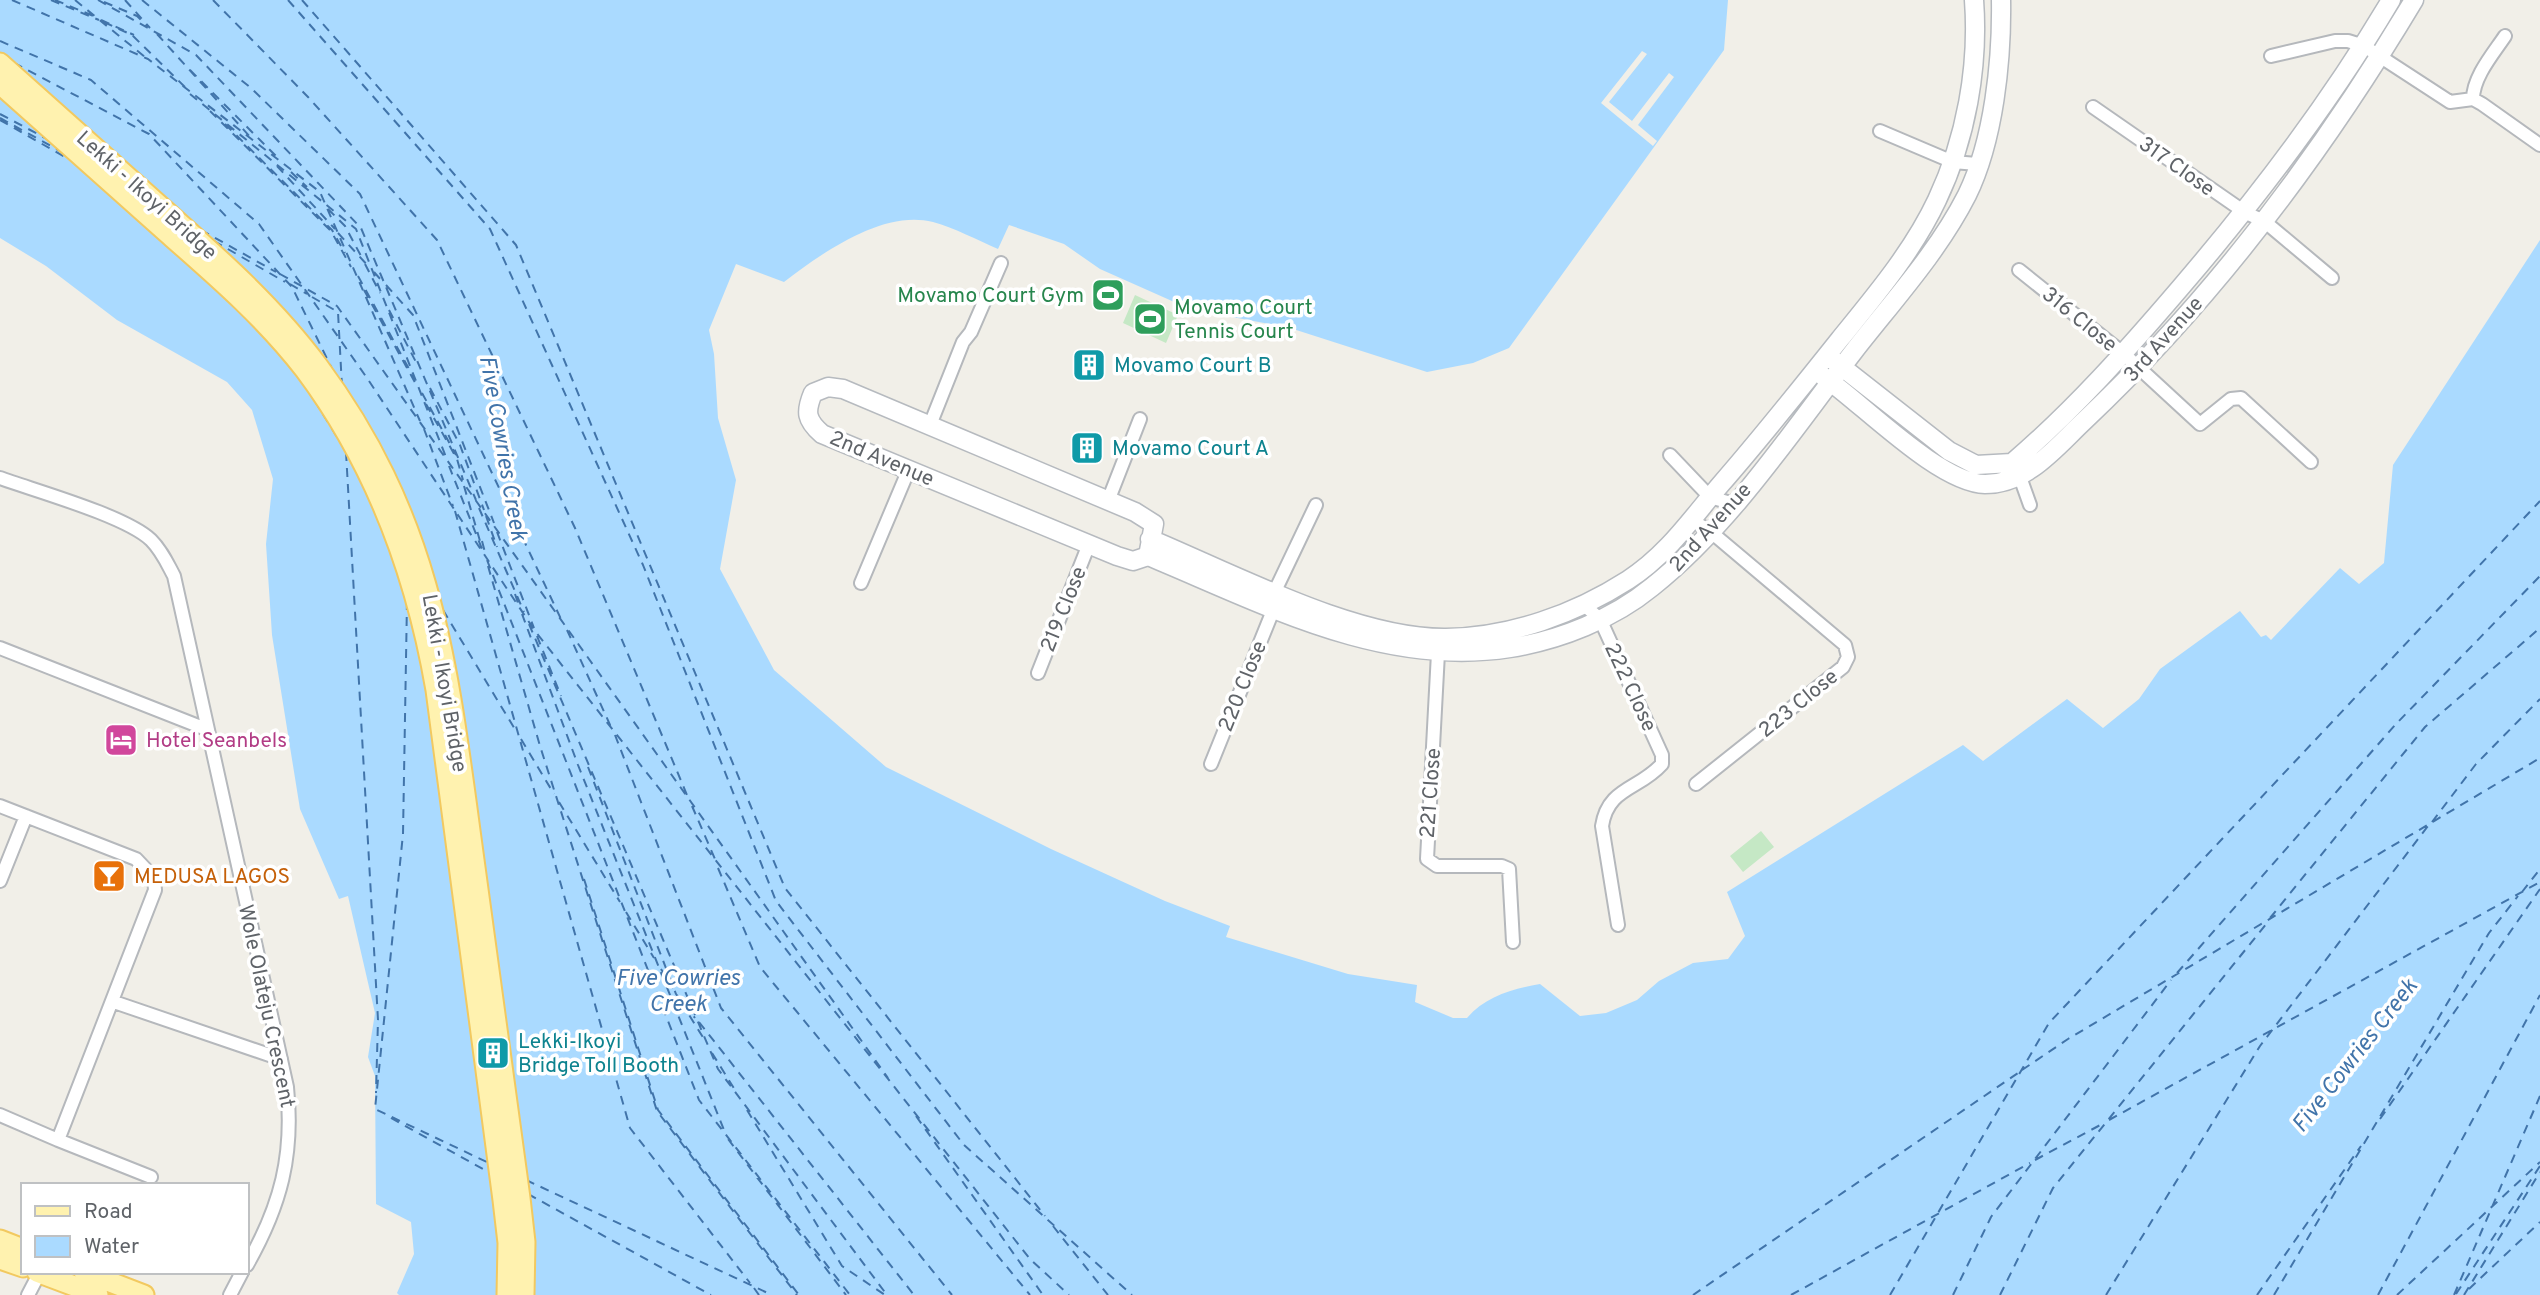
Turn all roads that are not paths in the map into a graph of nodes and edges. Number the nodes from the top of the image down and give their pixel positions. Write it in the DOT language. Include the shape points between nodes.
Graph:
graph roads {
  1 [pos="1974,0"];
  2 [pos="2001,0"];
  3 [pos="2391,0"];
  4 [pos="2414,0"];
  5 [pos="2505,36"];
  6 [pos="2364,46"];
  7 [pos="2272,56"];
  8 [pos="2380,57"];
  9 [pos="0,63"];
  10 [pos="0,84"];
  11 [pos="2473,99"];
  12 [pos="2093,107"];
  13 [pos="1880,131"];
  14 [pos="2540,145"];
  15 [pos="1953,162"];
  16 [pos="1977,164"];
  17 [pos="2245,213"];
  18 [pos="2264,221"];
  19 [pos="1002,263"];
  20 [pos="2019,270"];
  21 [pos="2332,278"];
  22 [pos="2124,354"];
  23 [pos="1821,363"];
  24 [pos="1843,367"];
  25 [pos="2140,368"];
  26 [pos="1831,382"];
  27 [pos="1140,419"];
  28 [pos="930,425"];
  29 [pos="1670,455"];
  30 [pos="2311,462"];
  31 [pos="909,469"];
  32 [pos="2013,474"];
  33 [pos="0,478"];
  34 [pos="1710,497"];
  35 [pos="1108,501"];
  36 [pos="1734,504"];
  37 [pos="1316,505"];
  38 [pos="2030,505"];
  39 [pos="1692,520"];
  40 [pos="1711,532"];
  41 [pos="1089,544"];
  42 [pos="1149,547"];
  43 [pos="861,583"];
  44 [pos="1274,600"];
  45 [pos="1584,605"];
  46 [pos="1600,619"];
  47 [pos="1435,645"];
  48 [pos="0,648"];
  49 [pos="1038,673"];
  50 [pos="206,729"];
  51 [pos="1211,764"];
  52 [pos="1696,784"];
  53 [pos="0,806"];
  54 [pos="26,816"];
  55 [pos="0,881"];
  56 [pos="1618,925"];
  57 [pos="1513,942"];
  58 [pos="114,1002"];
  59 [pos="281,1059"];
  60 [pos="0,1115"];
  61 [pos="58,1140"];
  62 [pos="151,1177"];
  63 [pos="0,1240"];
  64 [pos="21,1248"];
  65 [pos="0,1259"];
  66 [pos="248,1263"];
  67 [pos="21,1266"];
  68 [pos="34,1274"];
  69 [pos="43,1274"];
  70 [pos="90,1274"];
  71 [pos="241,1274"];
  72 [pos="28,1295"];
  73 [pos="98,1295"];
  74 [pos="144,1295"];
  75 [pos="230,1295"];
  76 [pos="507,1295"];
  77 [pos="524,1295"];
  1 -- 15 [label="street, 2nd Avenue" via="1975,53"];
  2 -- 16 [label="street, 2nd Avenue" via="1994,105"];
  3 -- 6 [label="street, 3rd Avenue"];
  4 -- 8 [label="street, 3rd Avenue"];
  5 -- 11 [label="street" via="2484,68"];
  6 -- 7 [label="street" via="2342,40"];
  6 -- 8 [label="street"];
  6 -- 17 [label="street, 3rd Avenue"];
  8 -- 11 [label="street" via="2450,102"];
  8 -- 18 [label="street, 3rd Avenue"];
  9 -- 77 [label="main road, Lekki - Ikoyi Bridge" via="214,254 286,327 362,432 409,529 427,580 449,682 520,1198"];
  10 -- 76 [label="main road, Lekki - Ikoyi Bridge" via="213,274 304,369 356,449 397,537 427,635 436,690 503,1200"];
  11 -- 14 [label="street"];
  12 -- 17 [label="street, 317 Close"];
  13 -- 15 [label="street"];
  15 -- 16 [label="street"];
  15 -- 23 [label="street, 2nd Avenue" via="1919,232"];
  16 -- 24 [label="street, 2nd Avenue" via="1968,193 1945,231"];
  17 -- 18 [label="street, 317 Close"];
  17 -- 22 [label="street, 3rd Avenue"];
  18 -- 21 [label="street, 317 Close"];
  18 -- 25 [label="street, 3rd Avenue"];
  19 -- 28 [label="street" via="963,342"];
  20 -- 22 [label="street, 316 Close"];
  22 -- 25 [label="street, 316 Close"];
  22 -- 32 [label="street, 3rd Avenue" via="2012,463"];
  23 -- 24 [label="street"];
  23 -- 26 [label="street"];
  23 -- 34 [label="street, 2nd Avenue"];
  24 -- 26 [label="street, 2nd Avenue"];
  24 -- 32 [label="street" via="1949,451 1976,465"];
  25 -- 30 [label="street, 316 Close" via="2200,425 2231,399 2241,398"];
  25 -- 32 [label="street, 3rd Avenue"];
  26 -- 32 [label="street" via="1936,465 1963,480 1983,484"];
  26 -- 36 [label="street, 2nd Avenue"];
  27 -- 35 [label="street"];
  28 -- 31 [label="street, 2nd Avenue" via="842,389 828,387 813,393 806,409 810,423 822,434"];
  28 -- 35 [label="street, 2nd Avenue"];
  29 -- 34 [label="street"];
  31 -- 41 [label="street, 2nd Avenue"];
  31 -- 43 [label="street"];
  32 -- 38 [label="street"];
  33 -- 50 [label="street, Wole Olateju Crescent" via="129,525 164,555 174,576"];
  34 -- 36 [label="street"];
  34 -- 39 [label="street, 2nd Avenue"];
  35 -- 42 [label="street, 2nd Avenue" via="1154,524"];
  36 -- 40 [label="street, 2nd Avenue"];
  37 -- 44 [label="street, 220 Close"];
  39 -- 40 [label="street"];
  39 -- 45 [label="street, 2nd Avenue" via="1631,578"];
  40 -- 46 [label="street, 2nd Avenue" via="1650,590"];
  40 -- 52 [label="street, 223 Close" via="1845,645 1848,657 1843,667"];
  41 -- 42 [label="street, 2nd Avenue" via="1133,561"];
  41 -- 49 [label="street, 219 Close"];
  42 -- 44 [label="street, 2nd Avenue"];
  44 -- 47 [label="street, 2nd Avenue" via="1362,641"];
  44 -- 51 [label="street, 220 Close"];
  45 -- 46 [label="street"];
  45 -- 47 [label="street, 2nd Avenue" via="1545,621"];
  46 -- 47 [label="street, 2nd Avenue" via="1511,648"];
  46 -- 56 [label="street, 222 Close" via="1662,755 1655,772 1614,797 1605,811 1602,826"];
  47 -- 57 [label="street, 221 Close" via="1427,859 1437,866 1509,869"];
  48 -- 50 [label="street"];
  50 -- 59 [label="street, Wole Olateju Crescent"];
  53 -- 54 [label="street"];
  54 -- 55 [label="street"];
  54 -- 58 [label="street" via="122,853 147,867 154,878 151,904"];
  58 -- 59 [label="street"];
  58 -- 61 [label="street"];
  59 -- 66 [label="street, Wole Olateju Crescent" via="290,1115 288,1157 281,1191"];
  60 -- 61 [label="street"];
  61 -- 62 [label="street"];
  63 -- 64 [label="main road"];
  65 -- 67 [label="main road"];
  68 -- 72 [label="street"];
  69 -- 73 [label="main road"];
  70 -- 74 [label="main road"];
  71 -- 75 [label="street"];
}
